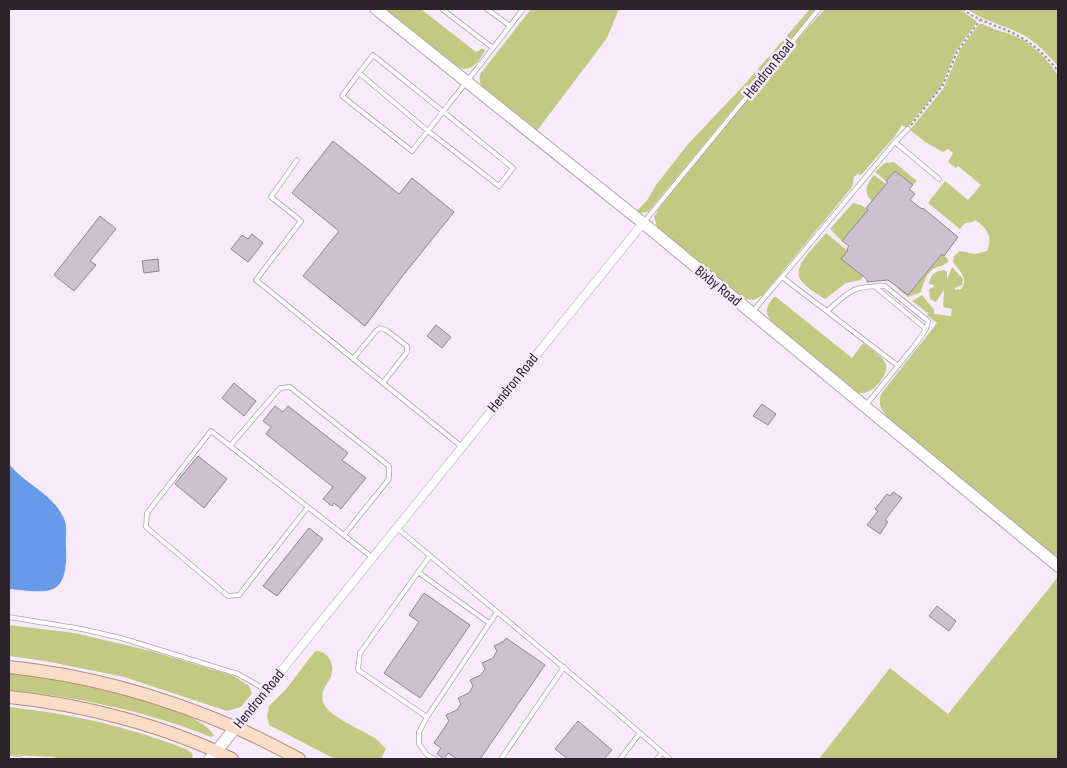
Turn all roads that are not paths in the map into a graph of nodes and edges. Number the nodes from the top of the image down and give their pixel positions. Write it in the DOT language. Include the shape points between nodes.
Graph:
graph roads {
  1 [pos="376,9"];
  2 [pos="442,9"];
  3 [pos="487,9"];
  4 [pos="522,9"];
  5 [pos="819,9"];
  6 [pos="510,26"];
  7 [pos="493,48"];
  8 [pos="359,73"];
  9 [pos="467,82"];
  10 [pos="443,113"];
  11 [pos="908,129"];
  12 [pos="428,131"];
  13 [pos="895,142"];
  14 [pos="297,160"];
  15 [pos="940,179"];
  16 [pos="643,224"];
  17 [pos="782,277"];
  18 [pos="873,286"];
  19 [pos="827,312"];
  20 [pos="751,313"];
  21 [pos="926,329"];
  22 [pos="353,359"];
  23 [pos="897,365"];
  24 [pos="383,383"];
  25 [pos="865,406"];
  26 [pos="230,446"];
  27 [pos="462,447"];
  28 [pos="308,507"];
  29 [pos="397,528"];
  30 [pos="344,535"];
  31 [pos="430,556"];
  32 [pos="373,558"];
  33 [pos="1058,566"];
  34 [pos="418,572"];
  35 [pos="497,612"];
  36 [pos="9,617"];
  37 [pos="489,623"];
  38 [pos="9,667"];
  39 [pos="564,667"];
  40 [pos="266,690"];
  41 [pos="9,697"];
  42 [pos="427,717"];
  43 [pos="236,727"];
  44 [pos="640,733"];
  45 [pos="662,753"];
  46 [pos="214,755"];
  47 [pos="9,758"];
  48 [pos="20,759"];
  49 [pos="232,759"];
  50 [pos="300,759"];
  51 [pos="435,759"];
  52 [pos="501,759"];
  53 [pos="620,759"];
  54 [pos="657,759"];
  55 [pos="670,759"];
  1 -- 9 [label="street, Bixby Road"];
  2 -- 7 [label="lane"];
  3 -- 6 [label="lane"];
  4 -- 6 [label="lane"];
  5 -- 16 [label="lane, Hendron Road"];
  6 -- 7 [label="lane"];
  7 -- 9 [label="lane"];
  8 -- 10 [label="lane" via="373,55"];
  8 -- 12 [label="lane"];
  8 -- 12 [label="lane" via="342,96 412,151"];
  9 -- 10 [label="lane"];
  9 -- 16 [label="street, Bixby Road"];
  10 -- 12 [label="lane"];
  10 -- 12 [label="lane" via="513,168 499,186"];
  11 -- 13 [label="lane"];
  13 -- 15 [label="lane"];
  13 -- 17 [label="lane"];
  14 -- 22 [label="lane" via="271,197 301,221 256,280"];
  16 -- 20 [label="street, Bixby Road"];
  16 -- 27 [label="street, Hendron Road"];
  17 -- 19 [label="lane"];
  17 -- 20 [label="lane"];
  18 -- 19 [label="lane" via="849,291"];
  18 -- 21 [label="lane"];
  18 -- 21 [label="lane" via="885,286 898,296 928,321"];
  19 -- 23 [label="lane"];
  20 -- 25 [label="street, Bixby Road"];
  21 -- 23 [label="lane"];
  22 -- 24 [label="lane"];
  22 -- 24 [label="lane" via="380,328 407,346 407,352"];
  23 -- 25 [label="lane"];
  24 -- 27 [label="lane"];
  25 -- 33 [label="street, Bixby Road"];
  26 -- 28 [label="lane"];
  26 -- 28 [label="lane" via="211,432 147,513 146,527 228,596 239,595"];
  26 -- 30 [label="lane" via="280,388 290,387 389,466 388,479"];
  27 -- 29 [label="street, Hendron Road"];
  28 -- 30 [label="lane"];
  29 -- 31 [label="lane"];
  29 -- 32 [label="street, Hendron Road"];
  30 -- 32 [label="lane"];
  31 -- 34 [label="lane"];
  31 -- 35 [label="lane"];
  32 -- 40 [label="street, Hendron Road"];
  34 -- 37 [label="lane"];
  34 -- 42 [label="lane" via="360,653 358,670"];
  35 -- 37 [label="lane"];
  35 -- 39 [label="lane"];
  36 -- 40 [label="lane" via="121,638 238,674"];
  37 -- 42 [label="lane"];
  38 -- 43 [label="main road" via="108,683"];
  39 -- 44 [label="lane"];
  39 -- 52 [label="lane"];
  40 -- 43 [label="street, Hendron Road"];
  41 -- 46 [label="main road" via="122,718"];
  42 -- 51 [label="lane" via="419,732 419,744"];
  43 -- 46 [label="street, Hendron Road"];
  43 -- 50 [label="main road"];
  44 -- 45 [label="lane"];
  44 -- 53 [label="lane"];
  45 -- 54 [label="lane"];
  45 -- 55 [label="lane"];
  46 -- 49 [label="main road"];
  47 -- 48 [label="lane"];
}
